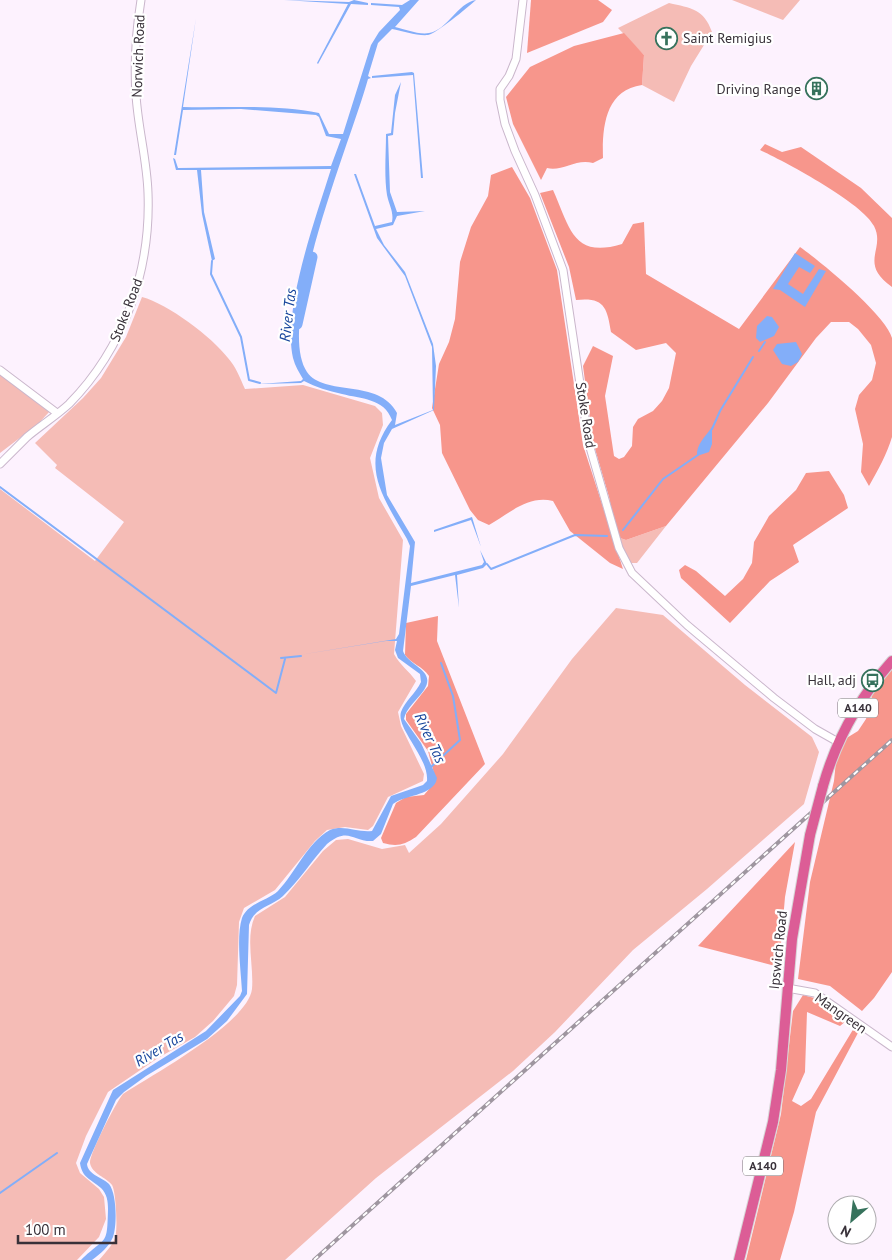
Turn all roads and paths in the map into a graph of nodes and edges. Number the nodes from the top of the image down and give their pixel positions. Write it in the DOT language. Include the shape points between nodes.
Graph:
graph roads {
  1 [pos="142,0"];
  2 [pos="523,0"];
  3 [pos="141,141"];
  4 [pos="0,370"];
  5 [pos="57,413"];
  6 [pos="0,464"];
  7 [pos="892,661"];
  8 [pos="838,742"];
  9 [pos="787,988"];
  10 [pos="892,1048"];
  11 [pos="739,1260"];
  1 -- 3 [label="street, Norwich Road" via="135,72"];
  2 -- 8 [label="street, Stoke Road" via="516,59 500,89 500,100 515,151 563,270 589,444 618,548 632,573 687,625 774,698"];
  3 -- 5 [label="street, Stoke Road" via="148,192 143,261 134,296 107,357 89,383"];
  4 -- 5 [label="street"];
  5 -- 6 [label="street, Stoke Road"];
  7 -- 8 [label="highway, Ipswich Road / A140"];
  8 -- 9 [label="highway, Ipswich Road / A140, bridge" via="823,786 799,887"];
  9 -- 10 [label="street, Mangreen" via="815,993"];
  9 -- 11 [label="highway, Ipswich Road / A140" via="781,1070 772,1122"];
}
